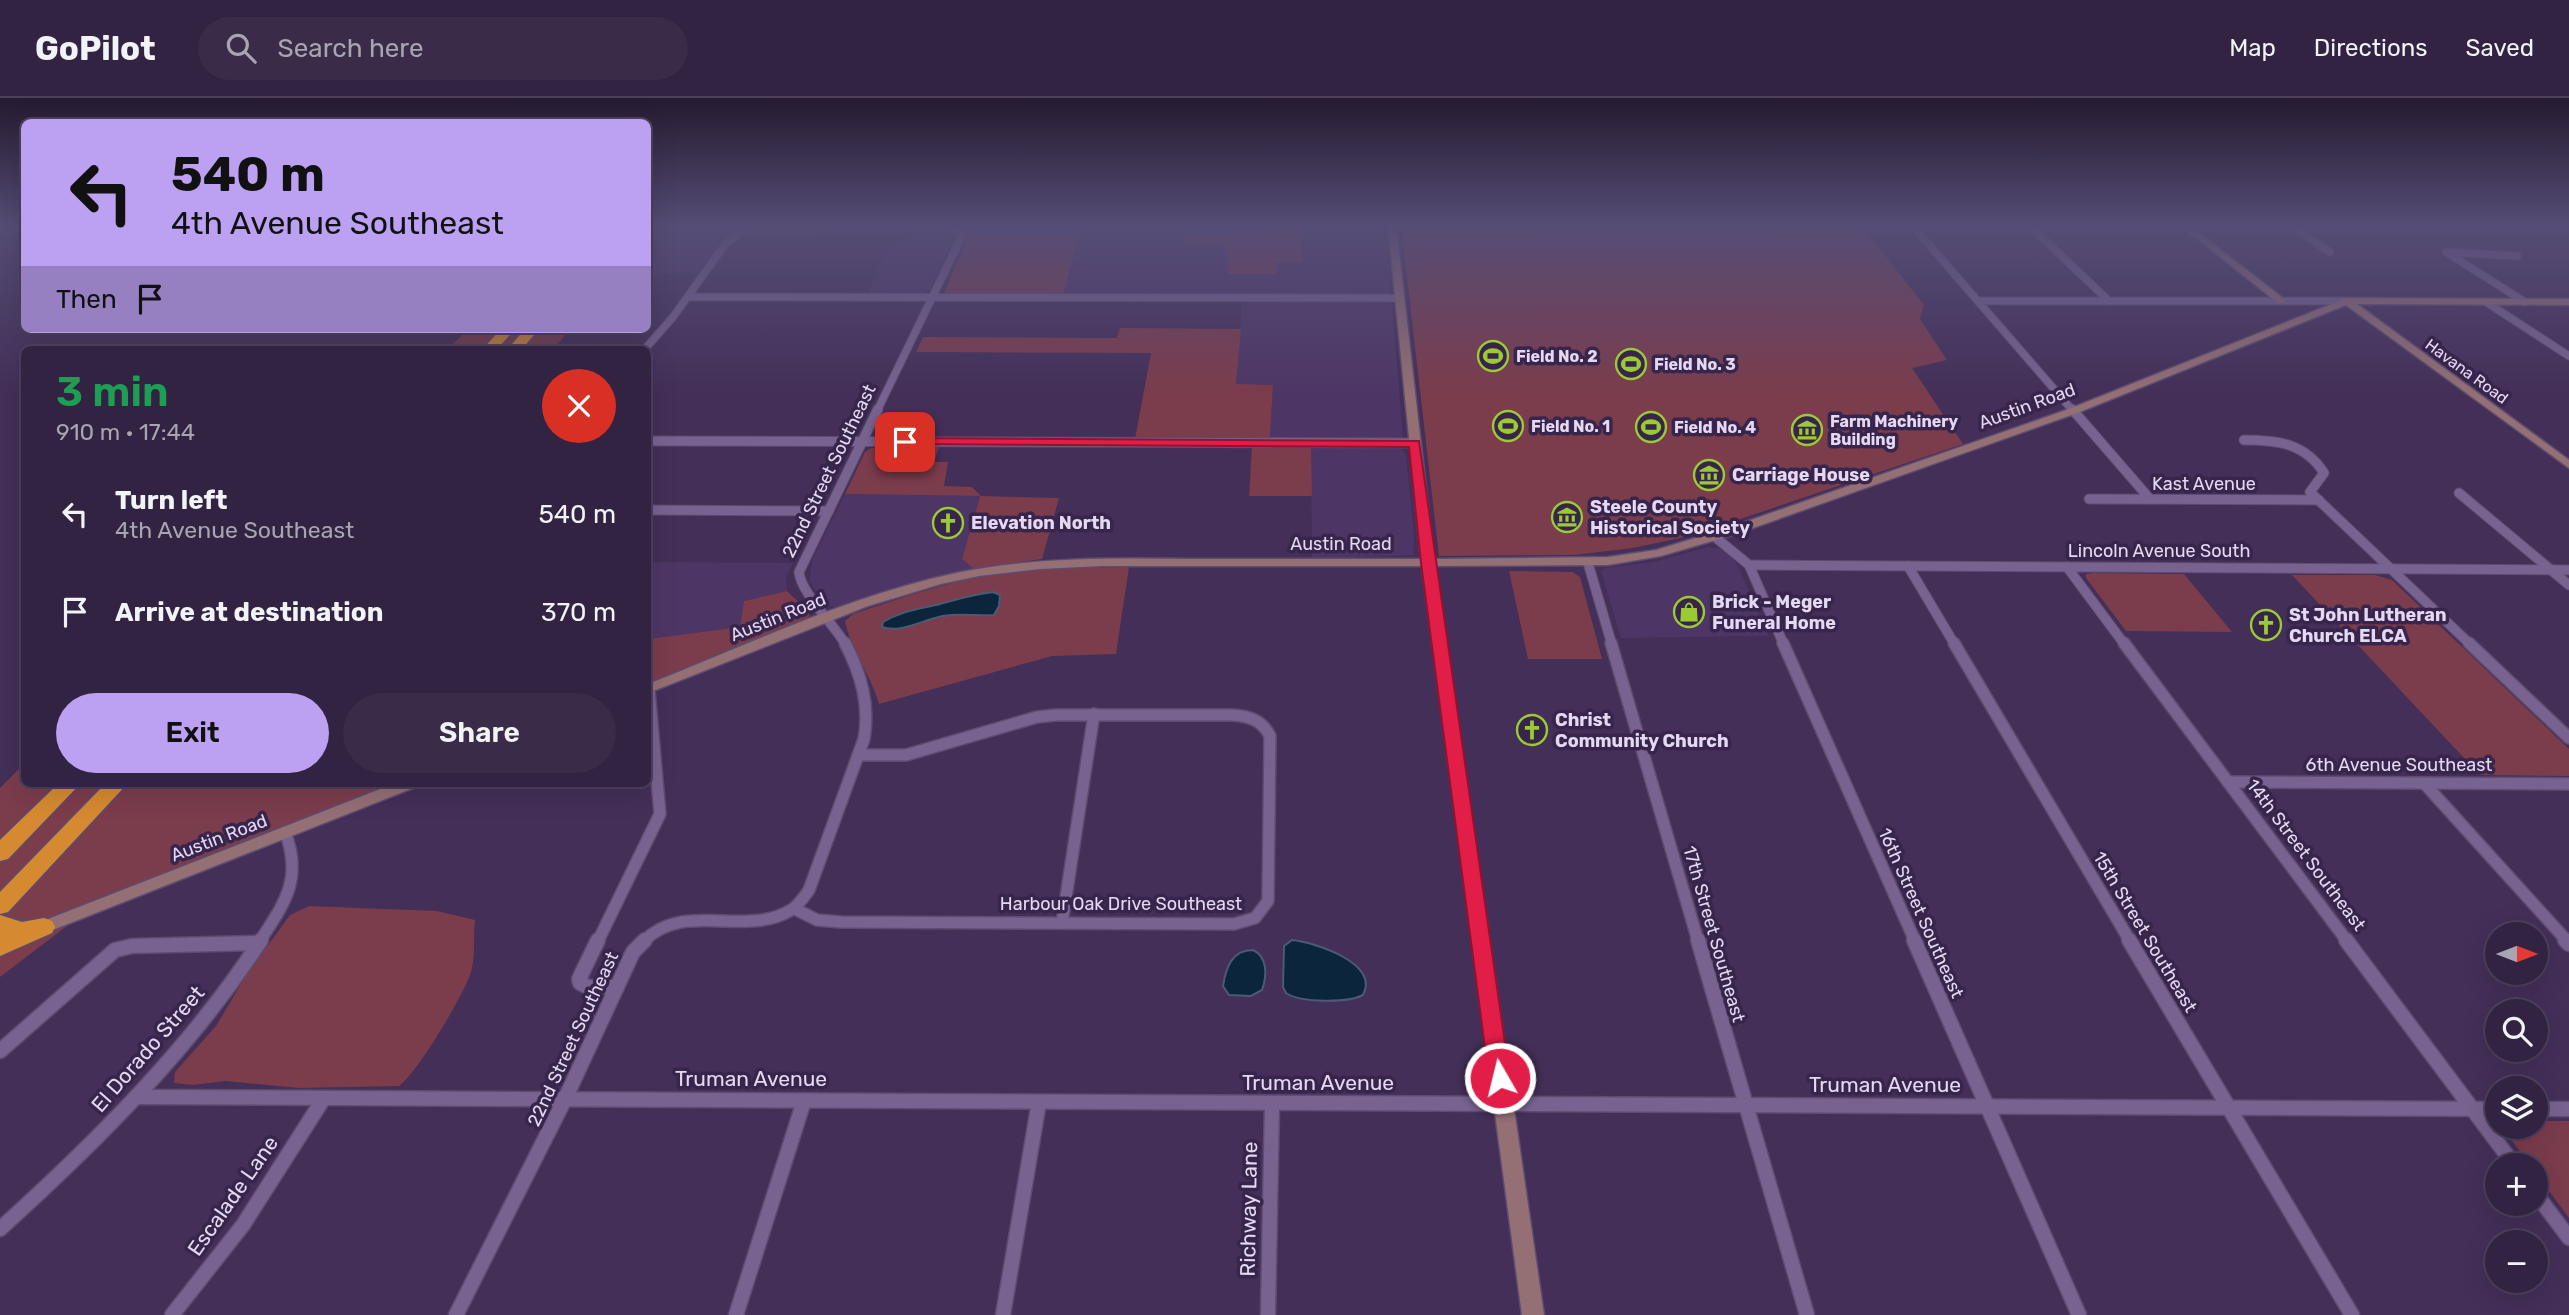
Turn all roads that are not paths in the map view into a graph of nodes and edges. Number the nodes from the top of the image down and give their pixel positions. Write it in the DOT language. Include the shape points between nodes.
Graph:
graph roads {
  1 [pos="698,282"];
  2 [pos="939,282"];
  3 [pos="1398,282"];
  4 [pos="1962,282"];
  5 [pos="2089,282"];
  6 [pos="2256,282"];
  7 [pos="2493,282"];
  8 [pos="688,296"];
  9 [pos="932,297"];
  10 [pos="1400,298"];
  11 [pos="1979,301"];
  12 [pos="2109,301"];
  13 [pos="2281,301"];
  14 [pos="2347,302"];
  15 [pos="2486,302"];
  16 [pos="2525,302"];
  17 [pos="2569,302"];
  18 [pos="647,346"];
  19 [pos="2569,356"];
  20 [pos="2073,411"];
  21 [pos="2244,440"];
  22 [pos="651,441"];
  23 [pos="862,441"];
  24 [pos="1415,443"];
  25 [pos="2569,465"];
  26 [pos="2459,493"];
  27 [pos="2089,499"];
  28 [pos="2150,499"];
  29 [pos="2319,500"];
  30 [pos="651,510"];
  31 [pos="829,511"];
  32 [pos="1715,537"];
  33 [pos="1428,563"];
  34 [pos="1588,563"];
  35 [pos="1749,565"];
  36 [pos="1908,566"];
  37 [pos="2067,567"];
  38 [pos="2391,569"];
  39 [pos="2551,570"];
  40 [pos="2569,570"];
  41 [pos="2569,585"];
  42 [pos="829,618"];
  43 [pos="651,688"];
  44 [pos="1094,714"];
  45 [pos="651,720"];
  46 [pos="2569,738"];
  47 [pos="858,755"];
  48 [pos="2228,782"];
  49 [pos="2424,783"];
  50 [pos="2569,783"];
  51 [pos="67,787"];
  52 [pos="114,787"];
  53 [pos="400,787"];
  54 [pos="285,832"];
  55 [pos="0,853"];
  56 [pos="43,862"];
  57 [pos="0,906"];
  58 [pos="795,908"];
  59 [pos="0,919"];
  60 [pos="1062,923"];
  61 [pos="0,924"];
  62 [pos="44,927"];
  63 [pos="259,943"];
  64 [pos="2569,944"];
  65 [pos="0,947"];
  66 [pos="617,987"];
  67 [pos="0,1051"];
  68 [pos="138,1097"];
  69 [pos="324,1098"];
  70 [pos="565,1099"];
  71 [pos="804,1101"];
  72 [pos="1039,1102"];
  73 [pos="1272,1104"];
  74 [pos="1503,1105"];
  75 [pos="1746,1106"];
  76 [pos="1987,1107"];
  77 [pos="2229,1108"];
  78 [pos="2472,1108"];
  79 [pos="2485,1109"];
  80 [pos="2548,1109"];
  81 [pos="2569,1109"];
  82 [pos="2505,1153"];
  83 [pos="2548,1210"];
  84 [pos="0,1228"];
  85 [pos="2569,1238"];
  86 [pos="172,1315"];
  87 [pos="456,1315"];
  88 [pos="736,1315"];
  89 [pos="1003,1315"];
  90 [pos="1268,1315"];
  91 [pos="1533,1315"];
  92 [pos="1807,1315"];
  93 [pos="2079,1315"];
  94 [pos="2352,1315"];
  1 -- 8 [label="street"];
  2 -- 9 [label="street, 22nd Street Southeast"];
  3 -- 10 [label="street"];
  4 -- 11 [label="street"];
  5 -- 12 [label="street"];
  6 -- 13 [label="street"];
  7 -- 16 [label="street"];
  8 -- 9 [label="street"];
  8 -- 18 [label="street"];
  9 -- 10 [label="street"];
  9 -- 23 [label="street, 22nd Street Southeast"];
  10 -- 24 [label="street"];
  11 -- 12 [label="street"];
  11 -- 20 [label="street"];
  12 -- 13 [label="street"];
  13 -- 14 [label="street"];
  14 -- 15 [label="street"];
  14 -- 20 [label="street, Austin Road"];
  14 -- 25 [label="street, Havana Road"];
  15 -- 16 [label="street"];
  15 -- 19 [label="street"];
  16 -- 17 [label="street"];
  20 -- 28 [label="street"];
  20 -- 32 [label="street, Austin Road"];
  21 -- 29 [label="street" via="2284,442 2303,450 2324,472 2310,492"];
  22 -- 23 [label="street"];
  23 -- 24 [label="street"];
  23 -- 31 [label="street, 22nd Street Southeast"];
  24 -- 33 [label="street"];
  26 -- 39 [label="street"];
  27 -- 28 [label="street, Kast Avenue"];
  28 -- 29 [label="street, Kast Avenue"];
  29 -- 38 [label="street"];
  30 -- 31 [label="street"];
  31 -- 42 [label="street, 22nd Street Southeast" via="799,572 799,581"];
  32 -- 34 [label="street, Austin Road" via="1657,553"];
  32 -- 35 [label="street, 16th Street Southeast"];
  33 -- 34 [label="street, Austin Road"];
  33 -- 42 [label="street, Austin Road" via="1027,565 940,581"];
  33 -- 74 [label="street"];
  34 -- 75 [label="street, 17th Street Southeast"];
  35 -- 36 [label="street, Lincoln Avenue South"];
  35 -- 76 [label="street, 16th Street Southeast"];
  36 -- 37 [label="street, Lincoln Avenue South"];
  36 -- 77 [label="street, 15th Street Southeast"];
  37 -- 38 [label="street, Lincoln Avenue South"];
  37 -- 48 [label="street, 14th Street Southeast"];
  38 -- 39 [label="street, Lincoln Avenue South"];
  38 -- 46 [label="street"];
  39 -- 40 [label="street, Lincoln Avenue South"];
  39 -- 41 [label="street"];
  42 -- 43 [label="street, Austin Road"];
  42 -- 47 [label="street, 22nd Street Southeast" via="867,700 867,726"];
  44 -- 47 [label="street, Harbour Oak Drive Southeast" via="1037,717 906,755"];
  44 -- 60 [label="street"];
  44 -- 60 [label="street, Harbour Oak Drive Southeast" via="1244,716 1264,725 1271,743 1268,901 1262,914 1244,923"];
  45 -- 66 [label="street" via="660,814 579,979 588,987"];
  47 -- 58 [label="street, 22nd Street Southeast" via="809,890"];
  48 -- 49 [label="street, 6th Avenue Southeast"];
  48 -- 78 [label="street, 14th Street Southeast"];
  49 -- 50 [label="street, 6th Avenue Southeast"];
  49 -- 64 [label="street"];
  51 -- 55 [label="highway"];
  52 -- 56 [label="highway"];
  53 -- 54 [label="street, Austin Road"];
  54 -- 62 [label="street, Austin Road"];
  54 -- 63 [label="street, El Dorado Street" via="295,866 294,881"];
  56 -- 57 [label="highway"];
  56 -- 59 [label="highway"];
  58 -- 60 [label="street, Harbour Oak Drive Southeast" via="809,917 834,922"];
  58 -- 66 [label="street, 22nd Street Southeast" via="771,919 667,922 639,944"];
  61 -- 62 [label="highway" via="22,931"];
  62 -- 65 [label="highway"];
  63 -- 67 [label="street" via="115,950"];
  63 -- 68 [label="street, El Dorado Street" via="206,1018"];
  66 -- 70 [label="street, 22nd Street Southeast"];
  68 -- 69 [label="street, Truman Avenue"];
  68 -- 84 [label="street, El Dorado Street"];
  69 -- 70 [label="street, Truman Avenue"];
  69 -- 86 [label="street, Escalade Lane" via="243,1225"];
  70 -- 71 [label="street, Truman Avenue"];
  70 -- 87 [label="street, 22nd Street Southeast"];
  71 -- 72 [label="street, Truman Avenue"];
  71 -- 88 [label="street"];
  72 -- 73 [label="street, Truman Avenue"];
  72 -- 89 [label="street"];
  73 -- 74 [label="street, Truman Avenue"];
  73 -- 90 [label="street, Richway Lane"];
  74 -- 75 [label="street, Truman Avenue"];
  74 -- 91 [label="street"];
  75 -- 76 [label="street, Truman Avenue"];
  75 -- 92 [label="street, 17th Street Southeast"];
  76 -- 77 [label="street, Truman Avenue"];
  76 -- 93 [label="street, 16th Street Southeast"];
  77 -- 78 [label="street, Truman Avenue"];
  77 -- 94 [label="street, 15th Street Southeast"];
  78 -- 79 [label="street, Truman Avenue"];
  78 -- 82 [label="street, 14th Street Southeast"];
  80 -- 81 [label="street"];
  83 -- 85 [label="street"];
}
